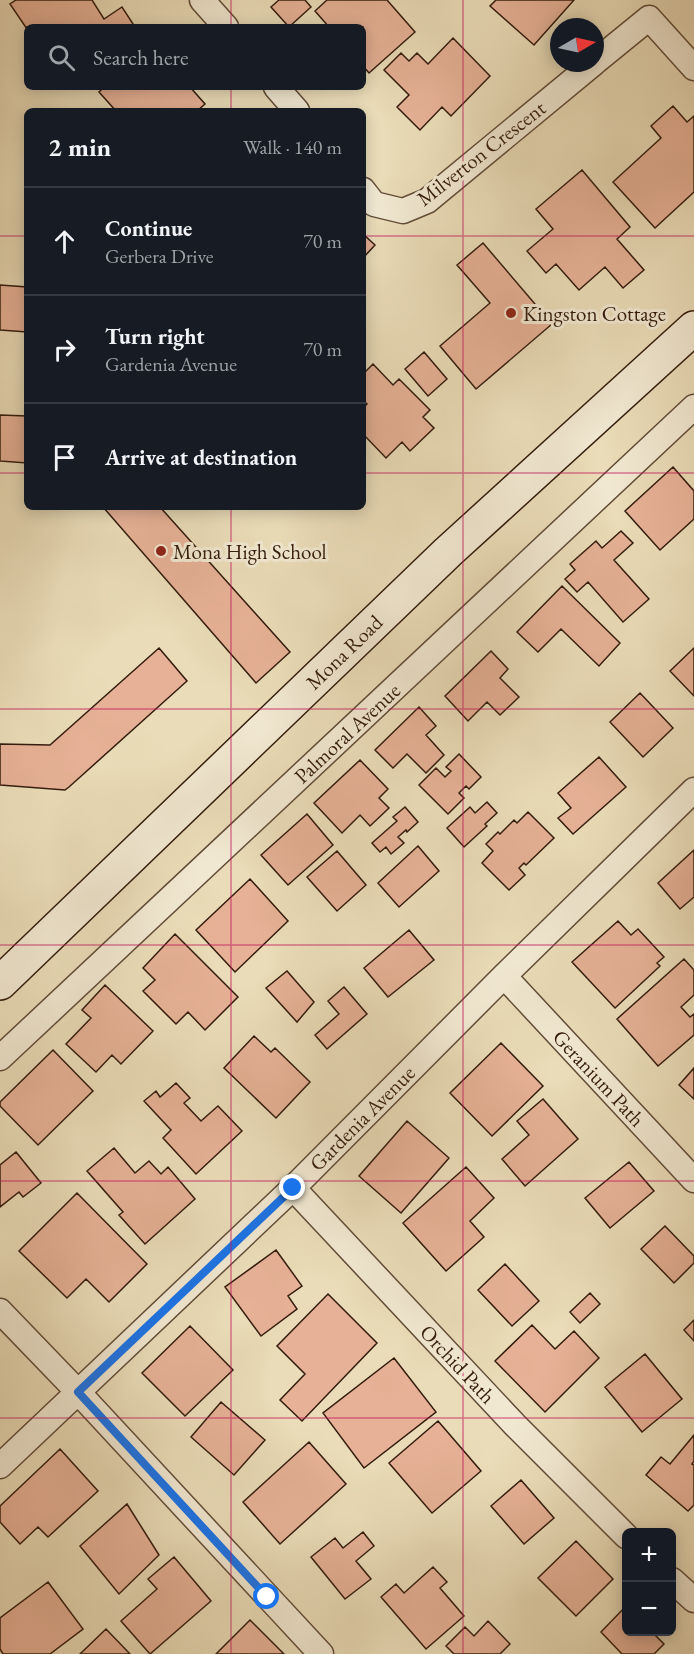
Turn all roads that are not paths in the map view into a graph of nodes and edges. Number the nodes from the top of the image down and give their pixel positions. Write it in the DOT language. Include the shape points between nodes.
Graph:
graph roads {
  1 [pos="202,0"];
  2 [pos="647,9"];
  3 [pos="223,24"];
  4 [pos="604,54"];
  5 [pos="694,68"];
  6 [pos="584,72"];
  7 [pos="279,90"];
  8 [pos="294,108"];
  9 [pos="366,194"];
  10 [pos="694,328"];
  11 [pos="694,407"];
  12 [pos="694,790"];
  13 [pos="504,976"];
  14 [pos="0,983"];
  15 [pos="0,1058"];
  16 [pos="694,1180"];
  17 [pos="293,1188"];
  18 [pos="0,1311"];
  19 [pos="78,1392"];
  20 [pos="0,1466"];
  21 [pos="622,1531"];
  22 [pos="674,1582"];
  23 [pos="694,1600"];
  24 [pos="321,1654"];
  1 -- 3 [label="street"];
  2 -- 4 [label="street, Milverton Crescent"];
  2 -- 5 [label="street"];
  6 -- 9 [label="street, Milverton Crescent" via="427,201 404,211 374,204"];
  7 -- 8 [label="street"];
  10 -- 14 [label="street, Mona Road" via="448,552"];
  11 -- 15 [label="street, Palmoral Avenue"];
  12 -- 13 [label="street, Gardenia Avenue"];
  13 -- 16 [label="street, Geranium Path"];
  13 -- 17 [label="street, Gardenia Avenue"];
  17 -- 19 [label="street, Gardenia Avenue"];
  17 -- 21 [label="street, Orchid Path" via="515,1425"];
  18 -- 19 [label="street"];
  19 -- 20 [label="street, Gardenia Avenue"];
  19 -- 24 [label="street"];
  22 -- 23 [label="street"];
}
